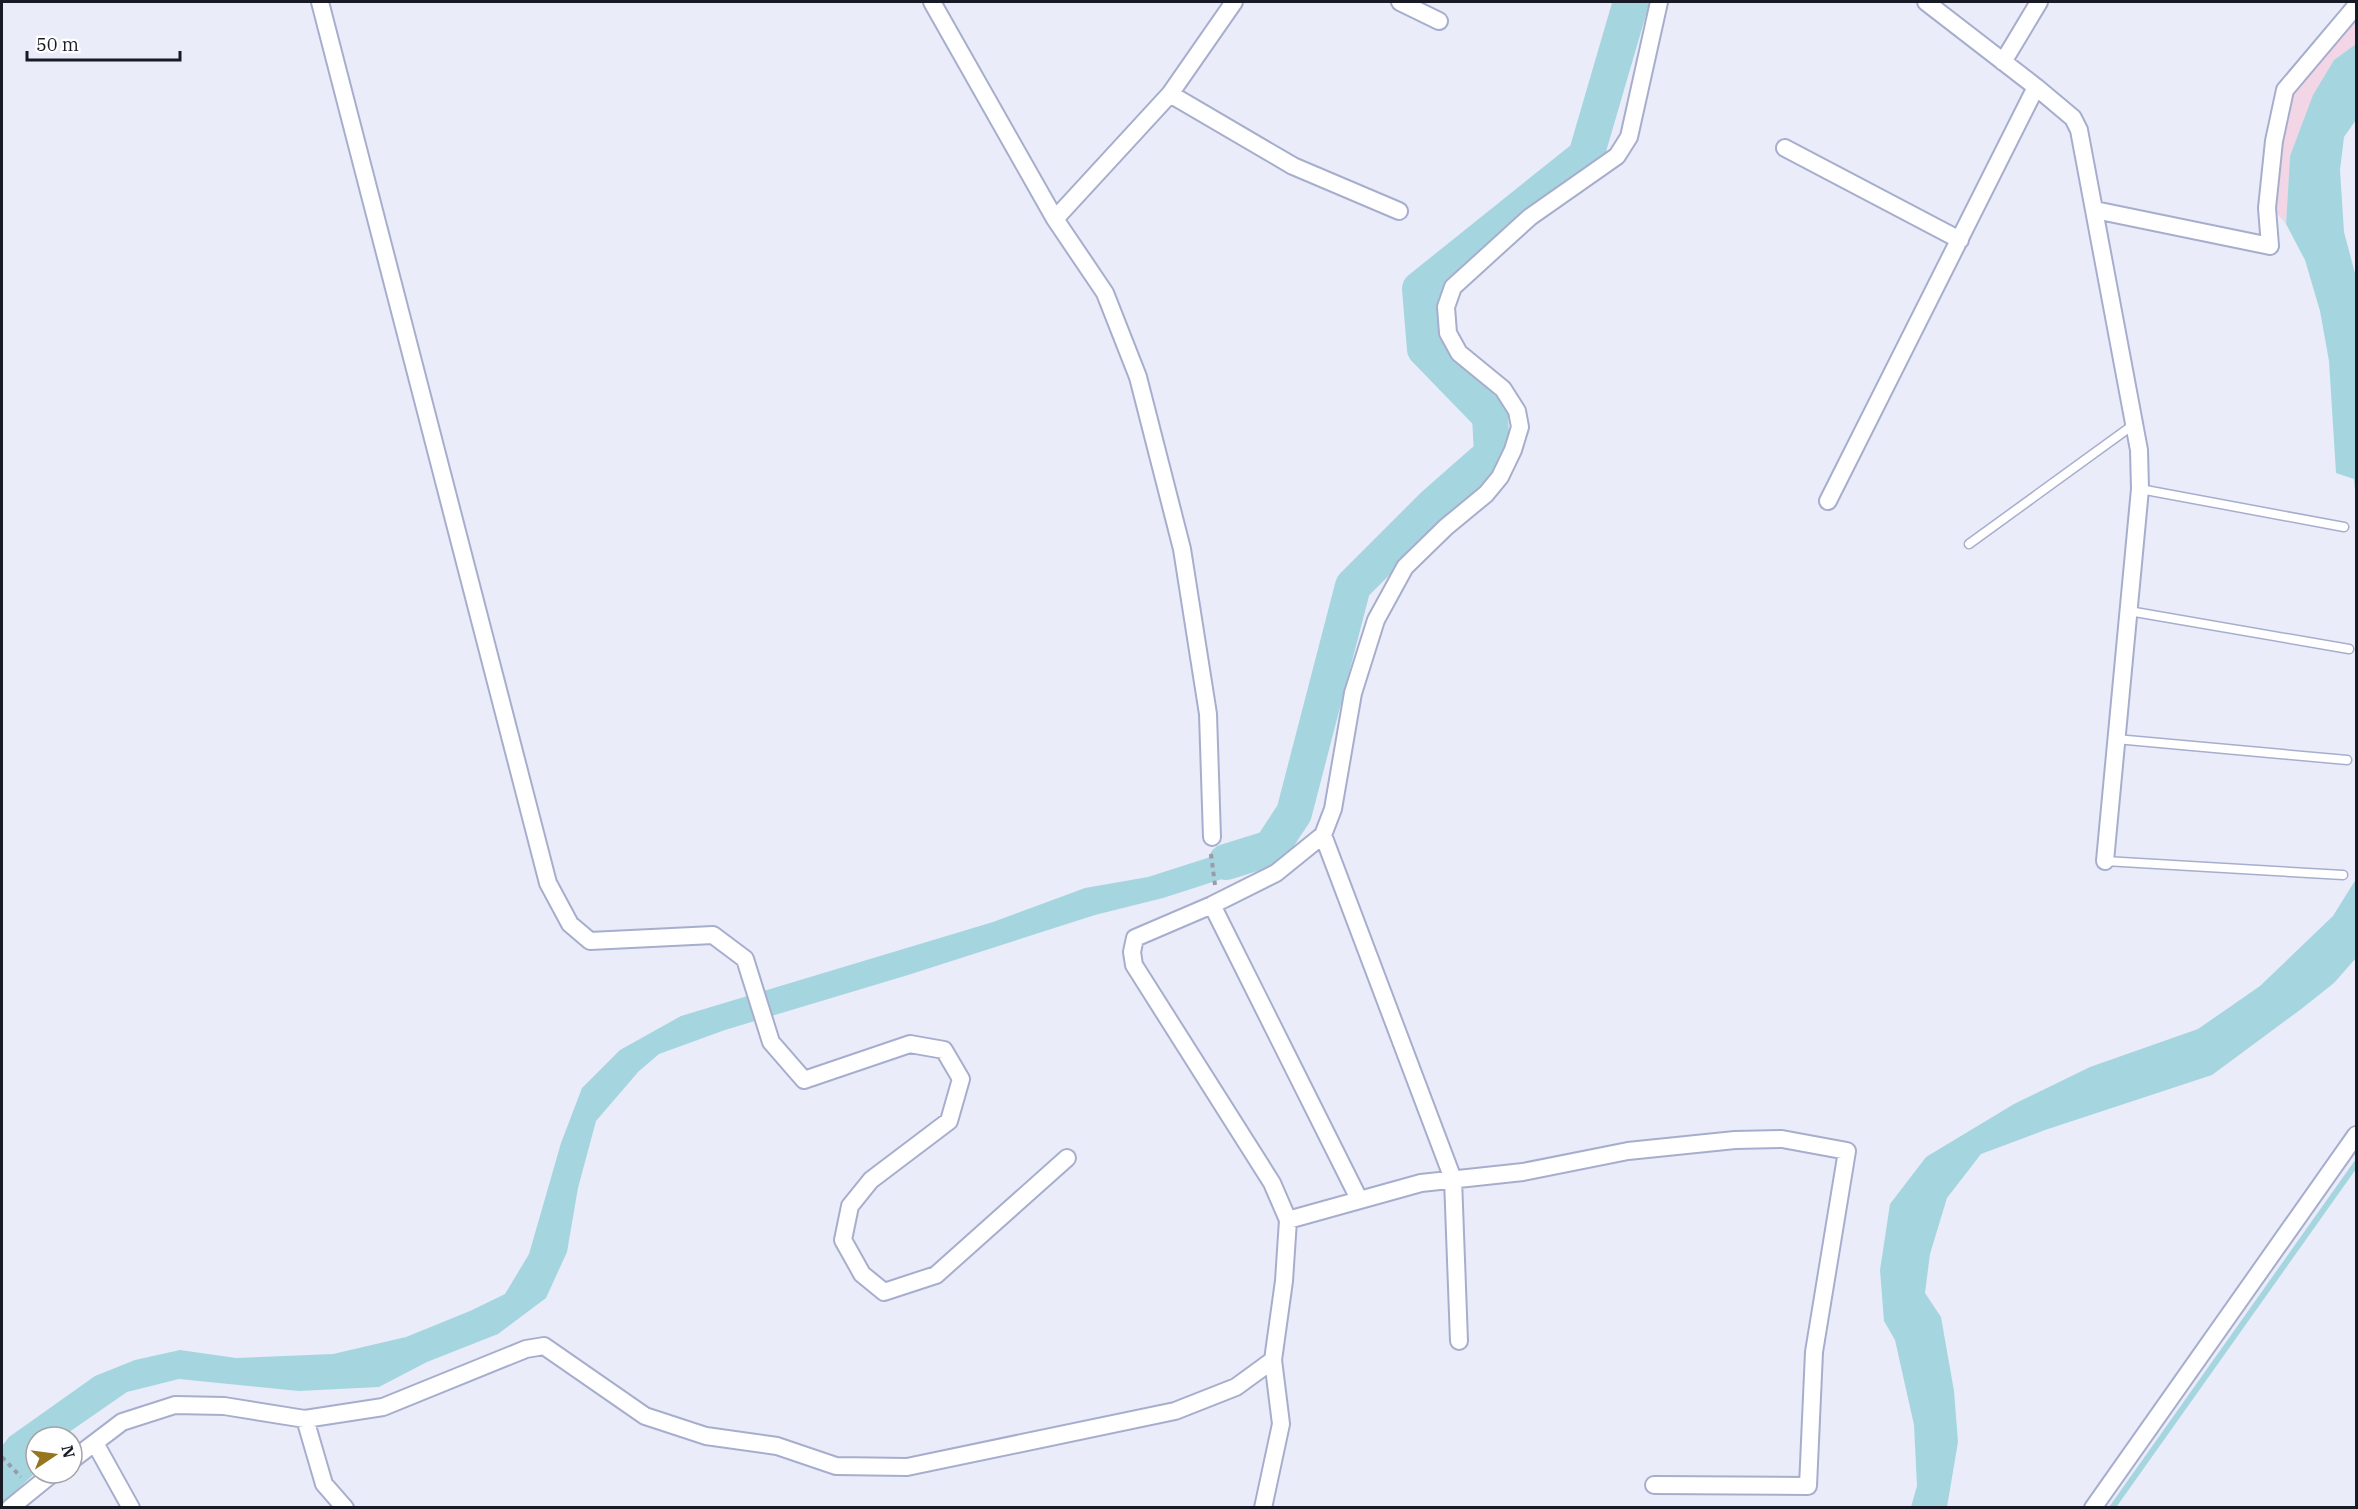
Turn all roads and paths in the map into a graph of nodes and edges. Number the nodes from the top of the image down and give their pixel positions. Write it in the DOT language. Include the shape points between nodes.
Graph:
graph roads {
  1 [pos="320,2"];
  2 [pos="932,2"];
  3 [pos="1234,2"];
  4 [pos="1400,2"];
  5 [pos="1659,2"];
  6 [pos="1926,2"];
  7 [pos="2039,2"];
  8 [pos="2356,6"];
  9 [pos="1439,21"];
  10 [pos="2003,62"];
  11 [pos="2036,87"];
  12 [pos="1170,94"];
  13 [pos="1785,148"];
  14 [pos="2095,210"];
  15 [pos="1399,211"];
  16 [pos="1055,219"];
  17 [pos="1960,240"];
  18 [pos="2133,425"];
  19 [pos="2140,489"];
  20 [pos="1828,501"];
  21 [pos="2344,527"];
  22 [pos="1969,544"];
  23 [pos="2129,611"];
  24 [pos="2349,649"];
  25 [pos="2115,739"];
  26 [pos="2347,760"];
  27 [pos="1323,835"];
  28 [pos="1212,845"];
  29 [pos="2105,861"];
  30 [pos="2343,875"];
  31 [pos="1215,887"];
  32 [pos="1212,905"];
  33 [pos="2356,1135"];
  34 [pos="1067,1158"];
  35 [pos="1453,1179"];
  36 [pos="1359,1199"];
  37 [pos="1288,1220"];
  38 [pos="1460,1341"];
  39 [pos="1273,1360"];
  40 [pos="305,1419"];
  41 [pos="95,1443"];
  42 [pos="84,1451"];
  43 [pos="2,1457"];
  44 [pos="36,1485"];
  45 [pos="1654,1485"];
  46 [pos="32,1488"];
  47 [pos="10,1508"];
  48 [pos="131,1508"];
  49 [pos="345,1508"];
  50 [pos="1263,1508"];
  51 [pos="2092,1508"];
  1 -- 34 [label="street" via="548,883 570,924 590,941 713,935 745,959 771,1042 804,1080 910,1044 944,1050 961,1078 949,1121 871,1180 849,1206 843,1240 862,1274 884,1292 936,1275"];
  2 -- 16 [label="street"];
  3 -- 12 [label="street"];
  4 -- 9 [label="street"];
  5 -- 27 [label="street" via="1629,137 1617,156 1530,217 1453,287 1446,307 1448,333 1459,353 1503,389 1517,411 1520,427 1500,477 1405,567 1376,620 1353,693 1333,808"];
  6 -- 10 [label="street"];
  7 -- 10 [label="street"];
  8 -- 14 [label="street" via="2285,90 2269,186 2270,246"];
  10 -- 11 [label="street"];
  11 -- 14 [label="street" via="2073,118 2079,130"];
  11 -- 17 [label="street"];
  12 -- 15 [label="street" via="1293,166"];
  12 -- 16 [label="street"];
  13 -- 17 [label="street"];
  14 -- 18 [label="street"];
  16 -- 28 [label="street" via="1105,293 1138,377 1182,549 1208,714"];
  17 -- 20 [label="street"];
  18 -- 19 [label="street" via="2139,450"];
  18 -- 22 [label="lane"];
  19 -- 21 [label="lane"];
  19 -- 23 [label="street"];
  23 -- 24 [label="lane"];
  23 -- 25 [label="street"];
  25 -- 26 [label="lane"];
  25 -- 29 [label="street"];
  27 -- 32 [label="street" via="1276,873"];
  27 -- 35 [label="street"];
  28 -- 31 [label="path"];
  29 -- 30 [label="lane"];
  32 -- 36 [label="street"];
  32 -- 37 [label="street" via="1135,938 1134,965 1272,1183"];
  33 -- 51 [label="street"];
  35 -- 36 [label="street"];
  35 -- 38 [label="street"];
  35 -- 45 [label="street" via="1523,1172 1628,1151 1735,1140 1782,1139 1847,1151 1814,1352 1808,1486"];
  36 -- 37 [label="street"];
  37 -- 39 [label="street"];
  39 -- 40 [label="street" via="1236,1387 1175,1412 907,1467 836,1466 777,1446 706,1436 645,1416 544,1346 526,1349 383,1407"];
  39 -- 50 [label="street" via="1281,1424"];
  40 -- 41 [label="street" via="224,1406 175,1406 122,1422"];
  40 -- 49 [label="street" via="324,1484"];
  41 -- 42 [label="street"];
  41 -- 48 [label="street"];
  43 -- 46 [label="path"];
  44 -- 46 [label="street"];
  46 -- 47 [label="street"];
}
